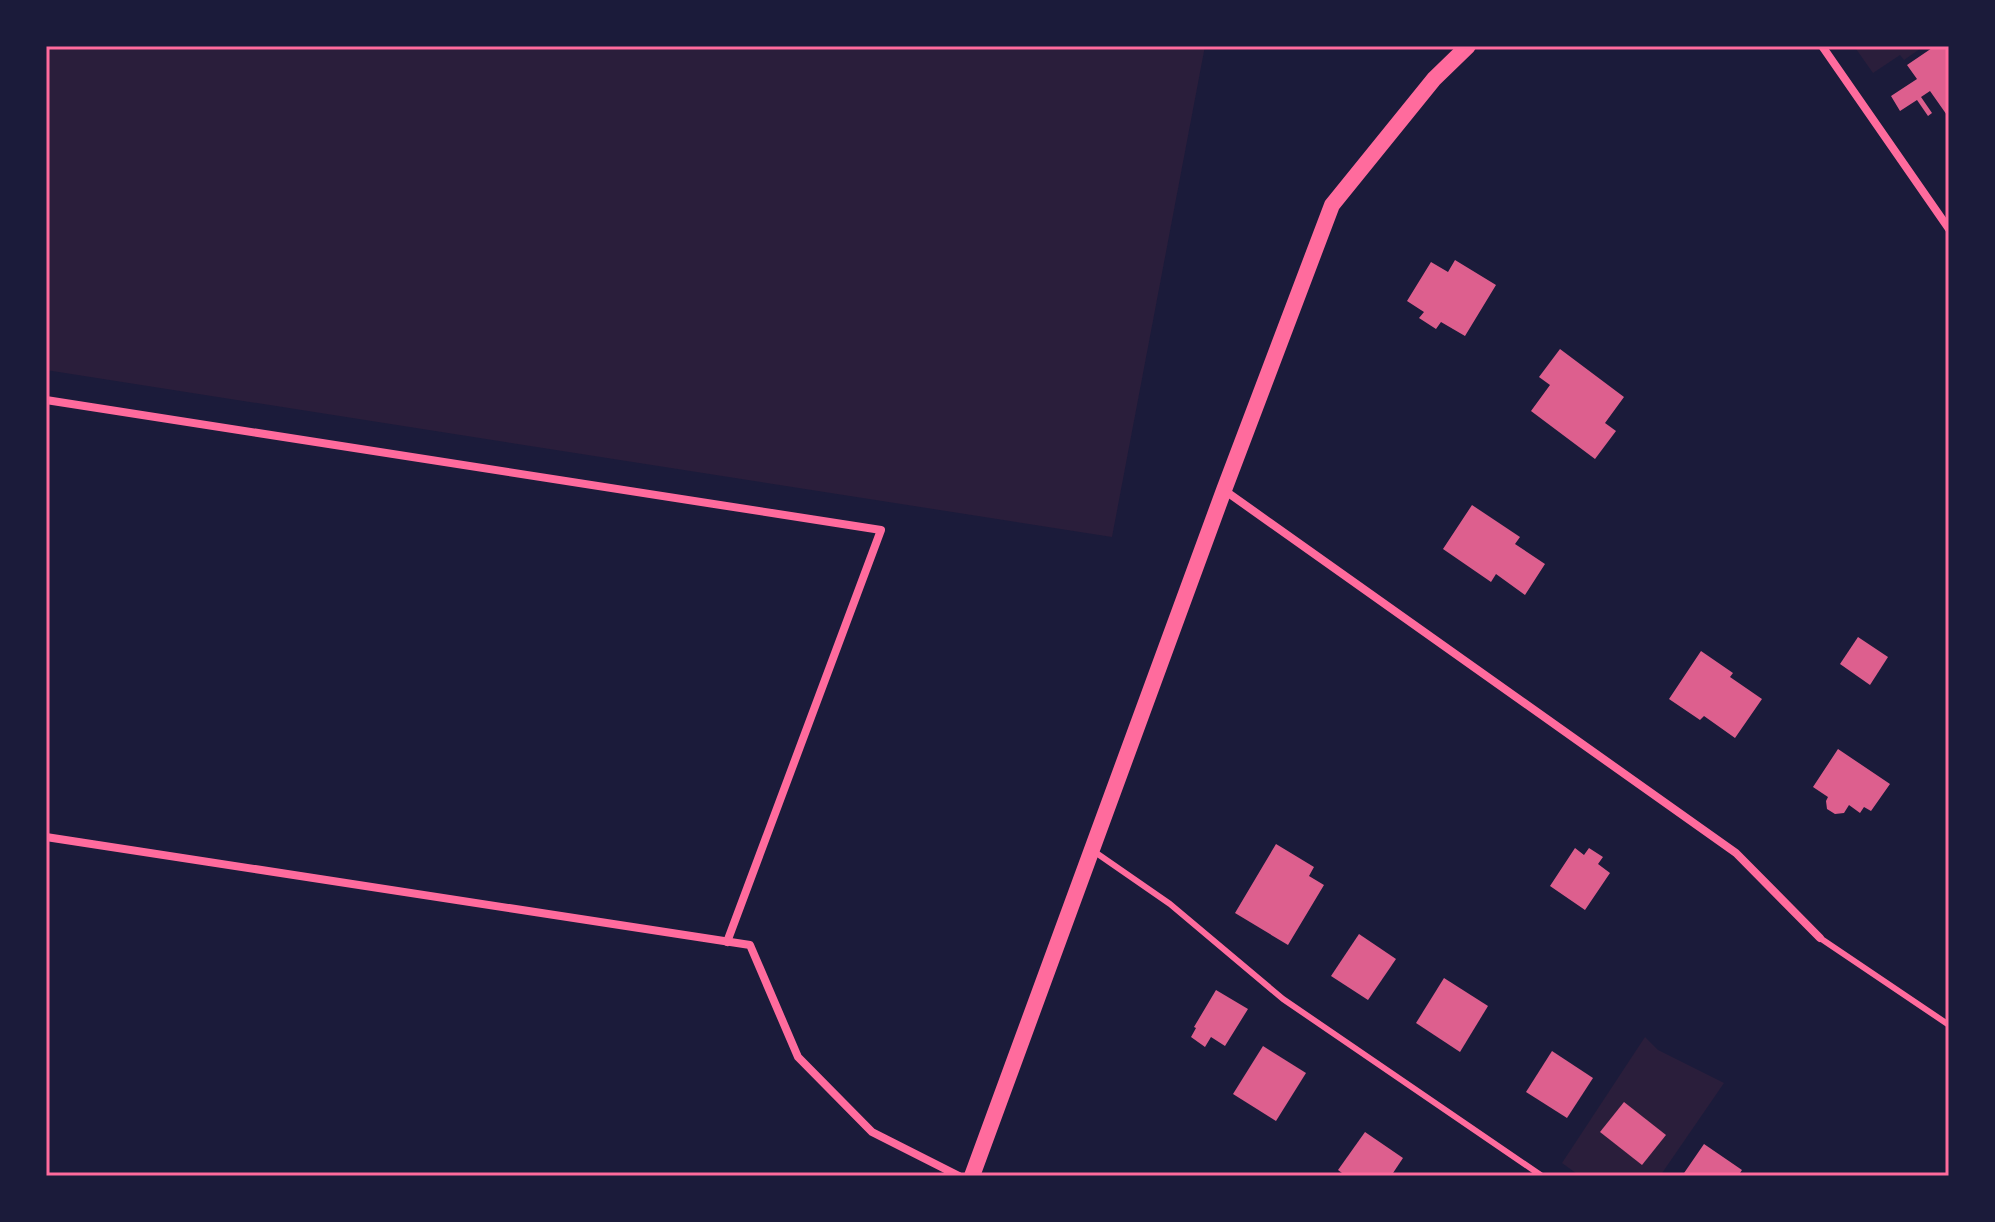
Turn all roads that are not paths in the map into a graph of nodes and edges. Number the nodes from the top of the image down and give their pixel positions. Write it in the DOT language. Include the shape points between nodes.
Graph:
graph roads {
  1 [pos="1468,46"];
  2 [pos="1822,46"];
  3 [pos="1949,229"];
  4 [pos="46,400"];
  5 [pos="1224,490"];
  6 [pos="46,837"];
  7 [pos="1092,850"];
  8 [pos="1820,938"];
  9 [pos="727,942"];
  10 [pos="1949,1025"];
  11 [pos="959,1176"];
  12 [pos="972,1176"];
  13 [pos="1542,1176"];
  1 -- 5 [label="main road" via="1434,79 1332,205"];
  2 -- 3 [label="street"];
  4 -- 9 [label="street" via="881,530"];
  5 -- 7 [label="main road"];
  5 -- 8 [label="street" via="1736,853"];
  6 -- 9 [label="street"];
  7 -- 12 [label="main road"];
  7 -- 13 [label="lane" via="1170,904 1283,999"];
  8 -- 10 [label="lane"];
  9 -- 11 [label="street" via="750,945 798,1057 872,1132"];
}
